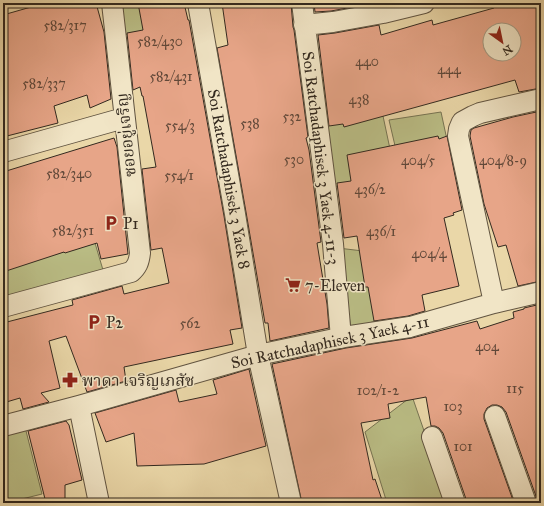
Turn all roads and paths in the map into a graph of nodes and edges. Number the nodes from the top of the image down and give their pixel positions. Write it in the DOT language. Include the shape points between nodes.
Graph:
graph roads {
  1 [pos="112,3"];
  2 [pos="198,3"];
  3 [pos="302,3"];
  4 [pos="424,3"];
  5 [pos="304,25"];
  6 [pos="541,99"];
  7 [pos="124,118"];
  8 [pos="3,152"];
  9 [pos="541,292"];
  10 [pos="494,303"];
  11 [pos="3,307"];
  12 [pos="341,338"];
  13 [pos="258,355"];
  14 [pos="79,406"];
  15 [pos="495,416"];
  16 [pos="3,426"];
  17 [pos="432,437"];
  18 [pos="100,503"];
  19 [pos="291,503"];
  20 [pos="455,503"];
  21 [pos="526,503"];
  1 -- 7 [label="street, ซอยอยู่เจริญ"];
  2 -- 13 [label="street, Soi Ratchadaphisek 3 Yaek 8"];
  3 -- 5 [label="street, Soi Ratchadaphisek 3 Yaek 4-11-3"];
  4 -- 5 [label="street" via="383,13"];
  5 -- 12 [label="street, Soi Ratchadaphisek 3 Yaek 4-11-3" via="333,244"];
  6 -- 10 [label="street" via="480,114 462,122 459,129 458,136"];
  7 -- 8 [label="street"];
  7 -- 11 [label="street, ซอยอยู่เจริญ" via="140,253 137,267 131,272"];
  9 -- 10 [label="street, Soi Ratchadaphisek 3 Yaek 4-11"];
  10 -- 12 [label="street, Soi Ratchadaphisek 3 Yaek 4-11" via="410,327"];
  12 -- 13 [label="street, Soi Ratchadaphisek 3 Yaek 4-11"];
  13 -- 14 [label="street, Soi Ratchadaphisek 3 Yaek 4-11"];
  13 -- 19 [label="street, Soi Ratchadaphisek 3 Yaek 8"];
  14 -- 16 [label="street, Soi Ratchadaphisek 3 Yaek 4-11"];
  14 -- 18 [label="street"];
  15 -- 21 [label="street"];
  17 -- 20 [label="street"];
}
